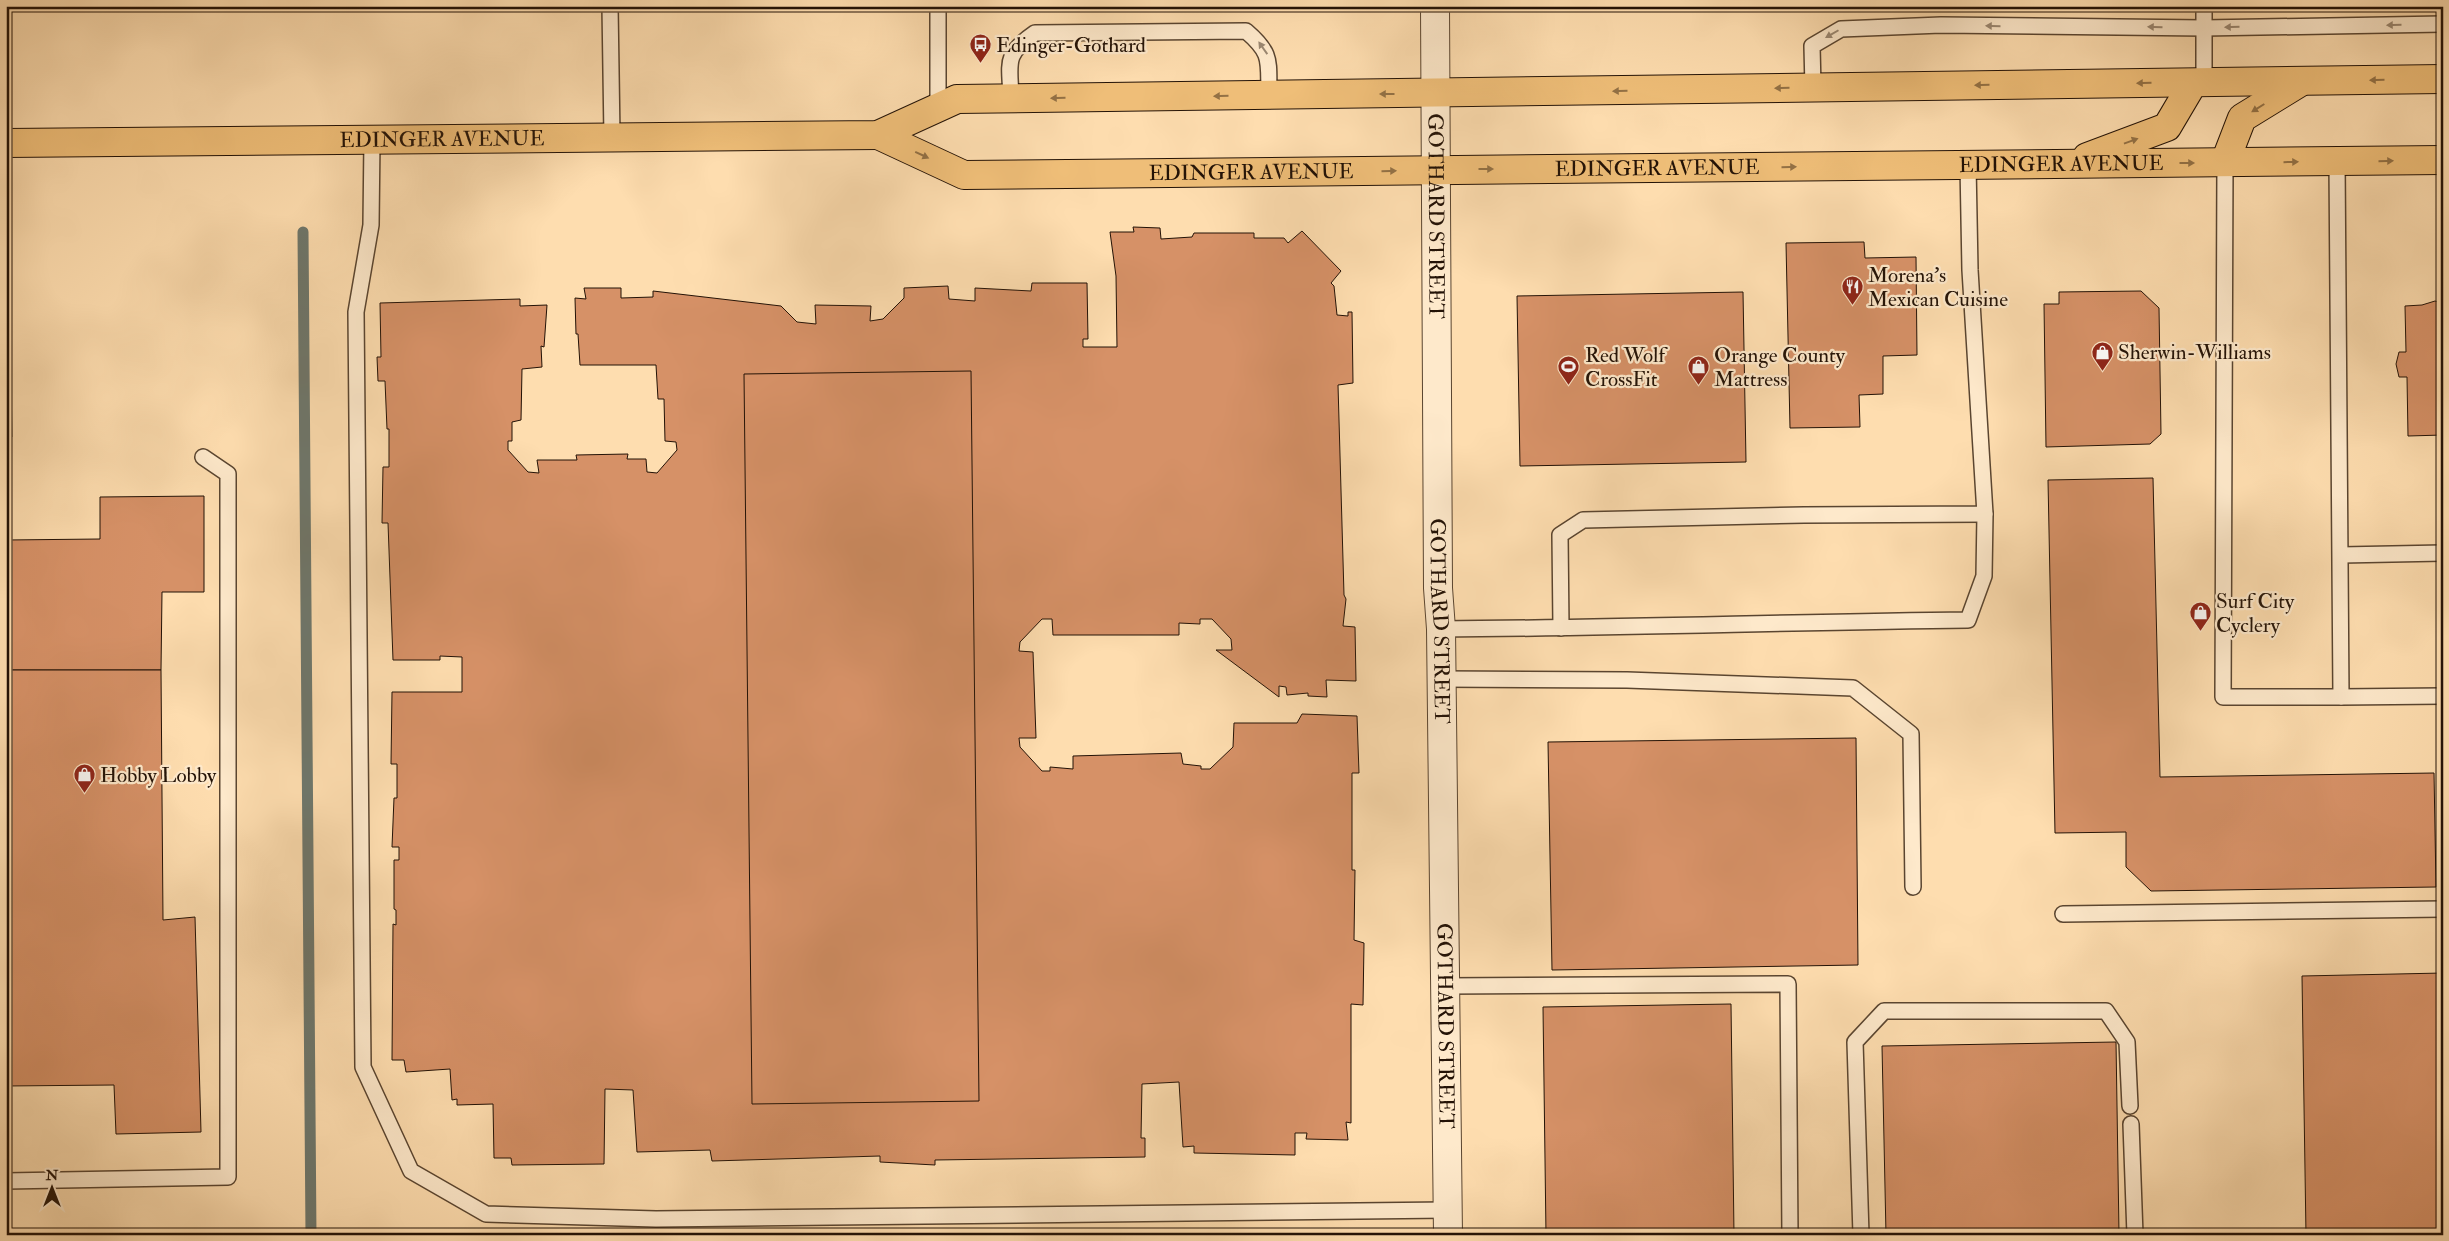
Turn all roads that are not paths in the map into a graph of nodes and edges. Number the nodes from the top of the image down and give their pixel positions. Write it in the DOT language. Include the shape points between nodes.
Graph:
graph roads {
  1 [pos="610,6"];
  2 [pos="938,6"];
  3 [pos="1435,6"];
  4 [pos="2204,6"];
  5 [pos="2443,24"];
  6 [pos="2204,28"];
  7 [pos="2443,80"];
  8 [pos="2198,83"];
  9 [pos="2300,83"];
  10 [pos="1812,88"];
  11 [pos="1436,94"];
  12 [pos="1269,95"];
  13 [pos="1011,98"];
  14 [pos="938,108"];
  15 [pos="878,135"];
  16 [pos="612,137"];
  17 [pos="372,140"];
  18 [pos="6,143"];
  19 [pos="2443,160"];
  20 [pos="2337,161"];
  21 [pos="2225,162"];
  22 [pos="2069,164"];
  23 [pos="1968,165"];
  24 [pos="1438,170"];
  25 [pos="203,457"];
  26 [pos="1985,514"];
  27 [pos="2443,553"];
  28 [pos="2341,555"];
  29 [pos="1561,628"];
  30 [pos="1441,629"];
  31 [pos="1442,679"];
  32 [pos="2341,696"];
  33 [pos="2443,696"];
  34 [pos="1913,887"];
  35 [pos="2443,909"];
  36 [pos="2063,914"];
  37 [pos="1446,986"];
  38 [pos="2130,1106"];
  39 [pos="2131,1124"];
  40 [pos="6,1181"];
  41 [pos="1448,1222"];
  42 [pos="1790,1235"];
  43 [pos="1861,1235"];
  44 [pos="2135,1235"];
  1 -- 16 [label="lane"];
  2 -- 14 [label="lane"];
  3 -- 11 [label="street, GOTHARD STREET"];
  4 -- 6 [label="lane"];
  5 -- 6 [label="lane, one-way"];
  6 -- 8 [label="lane"];
  6 -- 10 [label="lane, one-way" via="1941,25 1841,29 1812,46"];
  7 -- 9 [label="main road, EDINGER AVENUE, one-way"];
  8 -- 9 [label="main road, EDINGER AVENUE"];
  8 -- 10 [label="main road, EDINGER AVENUE, one-way"];
  22 -- 8 [label="main road, one-way" via="2167,128"];
  9 -- 21 [label="main road, one-way" via="2242,118"];
  10 -- 11 [label="main road, EDINGER AVENUE, one-way"];
  11 -- 12 [label="main road, EDINGER AVENUE, one-way"];
  11 -- 24 [label="street, GOTHARD STREET"];
  12 -- 13 [label="main road, EDINGER AVENUE, one-way"];
  12 -- 13 [label="lane, one-way" via="1268,56 1262,45 1246,31 1054,32 1035,33 1019,44 1010,56"];
  13 -- 14 [label="main road, EDINGER AVENUE" via="957,99"];
  14 -- 15 [label="main road, EDINGER AVENUE"];
  15 -- 16 [label="main road, EDINGER AVENUE"];
  15 -- 24 [label="main road, EDINGER AVENUE, one-way" via="964,175"];
  16 -- 17 [label="main road, EDINGER AVENUE"];
  17 -- 18 [label="main road, EDINGER AVENUE"];
  17 -- 41 [label="lane" via="371,225 356,312 363,1067 411,1171 486,1214 656,1219"];
  20 -- 19 [label="main road, EDINGER AVENUE, one-way"];
  21 -- 20 [label="main road, EDINGER AVENUE, one-way"];
  20 -- 28 [label="lane"];
  22 -- 21 [label="main road, EDINGER AVENUE, one-way"];
  21 -- 32 [label="lane" via="2223,697"];
  22 -- 23 [label="main road, EDINGER AVENUE"];
  24 -- 23 [label="main road, EDINGER AVENUE, one-way"];
  23 -- 26 [label="lane" via="1970,270"];
  24 -- 30 [label="street, GOTHARD STREET" via="1438,588"];
  25 -- 40 [label="lane" via="228,474 228,1177"];
  26 -- 29 [label="lane" via="1984,576 1968,620"];
  26 -- 29 [label="lane" via="1804,514 1583,520 1560,535"];
  27 -- 28 [label="lane"];
  28 -- 32 [label="lane"];
  29 -- 30 [label="lane"];
  30 -- 31 [label="street, GOTHARD STREET"];
  31 -- 34 [label="lane" via="1627,680 1853,688 1912,734"];
  31 -- 37 [label="street, GOTHARD STREET"];
  32 -- 33 [label="lane"];
  35 -- 36 [label="lane"];
  37 -- 41 [label="street, GOTHARD STREET"];
  37 -- 42 [label="lane" via="1788,984"];
  38 -- 43 [label="lane" via="2126,1042 2106,1011 1884,1011 1855,1042"];
  39 -- 44 [label="lane"];
}
